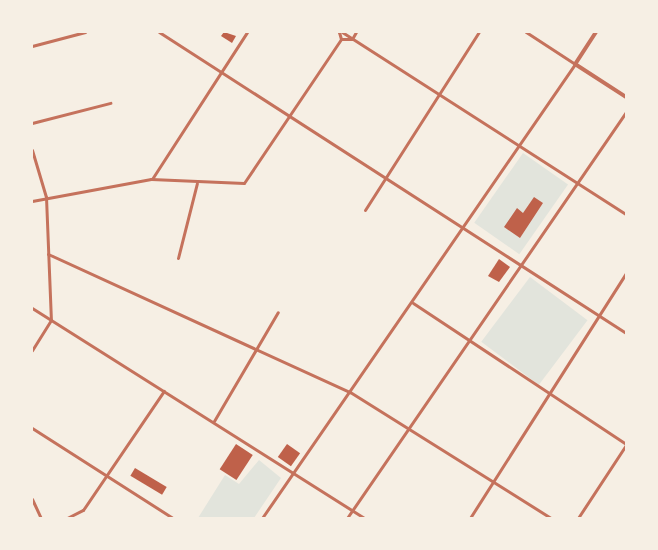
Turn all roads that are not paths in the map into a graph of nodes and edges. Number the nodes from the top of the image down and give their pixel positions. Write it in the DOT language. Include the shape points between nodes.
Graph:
graph roads {
  1 [pos="85,32"];
  2 [pos="159,32"];
  3 [pos="247,32"];
  4 [pos="340,32"];
  5 [pos="356,32"];
  6 [pos="479,32"];
  7 [pos="526,32"];
  8 [pos="596,32"];
  9 [pos="341,39"];
  10 [pos="352,39"];
  11 [pos="32,46"];
  12 [pos="575,64"];
  13 [pos="222,71"];
  14 [pos="439,93"];
  15 [pos="627,97"];
  16 [pos="110,103"];
  17 [pos="627,112"];
  18 [pos="290,116"];
  19 [pos="32,123"];
  20 [pos="519,144"];
  21 [pos="32,150"];
  22 [pos="386,176"];
  23 [pos="152,179"];
  24 [pos="197,183"];
  25 [pos="579,184"];
  26 [pos="46,197"];
  27 [pos="32,201"];
  28 [pos="365,210"];
  29 [pos="627,214"];
  30 [pos="463,226"];
  31 [pos="48,254"];
  32 [pos="178,258"];
  33 [pos="524,266"];
  34 [pos="627,273"];
  35 [pos="412,302"];
  36 [pos="32,308"];
  37 [pos="278,312"];
  38 [pos="599,315"];
  39 [pos="51,320"];
  40 [pos="627,333"];
  41 [pos="471,342"];
  42 [pos="257,349"];
  43 [pos="32,350"];
  44 [pos="164,391"];
  45 [pos="350,392"];
  46 [pos="550,393"];
  47 [pos="214,422"];
  48 [pos="32,428"];
  49 [pos="410,428"];
  50 [pos="626,444"];
  51 [pos="294,473"];
  52 [pos="108,477"];
  53 [pos="494,483"];
  54 [pos="32,499"];
  55 [pos="352,510"];
  56 [pos="41,519"];
  57 [pos="67,519"];
  58 [pos="173,519"];
  59 [pos="262,519"];
  60 [pos="347,519"];
  61 [pos="364,519"];
  62 [pos="470,519"];
  63 [pos="551,519"];
  64 [pos="578,519"];
  1 -- 11 [label="street"];
  2 -- 13 [label="street"];
  3 -- 13 [label="street"];
  4 -- 9 [label="street"];
  4 -- 10 [label="street"];
  5 -- 10 [label="street"];
  6 -- 14 [label="street"];
  7 -- 12 [label="street"];
  8 -- 12 [label="street"];
  9 -- 10 [label="street"];
  9 -- 18 [label="street"];
  10 -- 14 [label="street"];
  12 -- 15 [label="street"];
  12 -- 20 [label="street"];
  13 -- 18 [label="street"];
  13 -- 23 [label="street"];
  14 -- 20 [label="street"];
  14 -- 22 [label="street"];
  16 -- 19 [label="street"];
  17 -- 25 [label="street"];
  18 -- 22 [label="street"];
  18 -- 24 [label="street" via="244,183"];
  20 -- 25 [label="street"];
  20 -- 30 [label="street"];
  21 -- 26 [label="street"];
  22 -- 28 [label="street"];
  22 -- 30 [label="street"];
  23 -- 24 [label="street"];
  23 -- 26 [label="street"];
  24 -- 32 [label="street"];
  25 -- 29 [label="street"];
  25 -- 33 [label="street"];
  26 -- 27 [label="street"];
  26 -- 31 [label="street"];
  30 -- 33 [label="street"];
  30 -- 35 [label="street"];
  31 -- 39 [label="street"];
  31 -- 42 [label="street"];
  33 -- 38 [label="street"];
  33 -- 41 [label="street"];
  34 -- 38 [label="street"];
  35 -- 41 [label="street"];
  35 -- 45 [label="street"];
  36 -- 39 [label="street"];
  37 -- 42 [label="street"];
  38 -- 40 [label="street"];
  38 -- 46 [label="street"];
  39 -- 43 [label="street"];
  39 -- 44 [label="street"];
  41 -- 46 [label="street"];
  41 -- 49 [label="street"];
  42 -- 45 [label="street"];
  42 -- 47 [label="street"];
  44 -- 47 [label="street"];
  44 -- 52 [label="street"];
  45 -- 49 [label="street"];
  45 -- 51 [label="street"];
  46 -- 50 [label="street"];
  46 -- 53 [label="street"];
  47 -- 51 [label="street"];
  48 -- 52 [label="street"];
  49 -- 53 [label="street"];
  49 -- 55 [label="street"];
  50 -- 64 [label="street"];
  51 -- 55 [label="street"];
  51 -- 59 [label="street"];
  52 -- 57 [label="street" via="83,510"];
  52 -- 58 [label="street"];
  53 -- 62 [label="street"];
  53 -- 63 [label="street"];
  54 -- 56 [label="street"];
  55 -- 60 [label="street"];
  55 -- 61 [label="street"];
}
